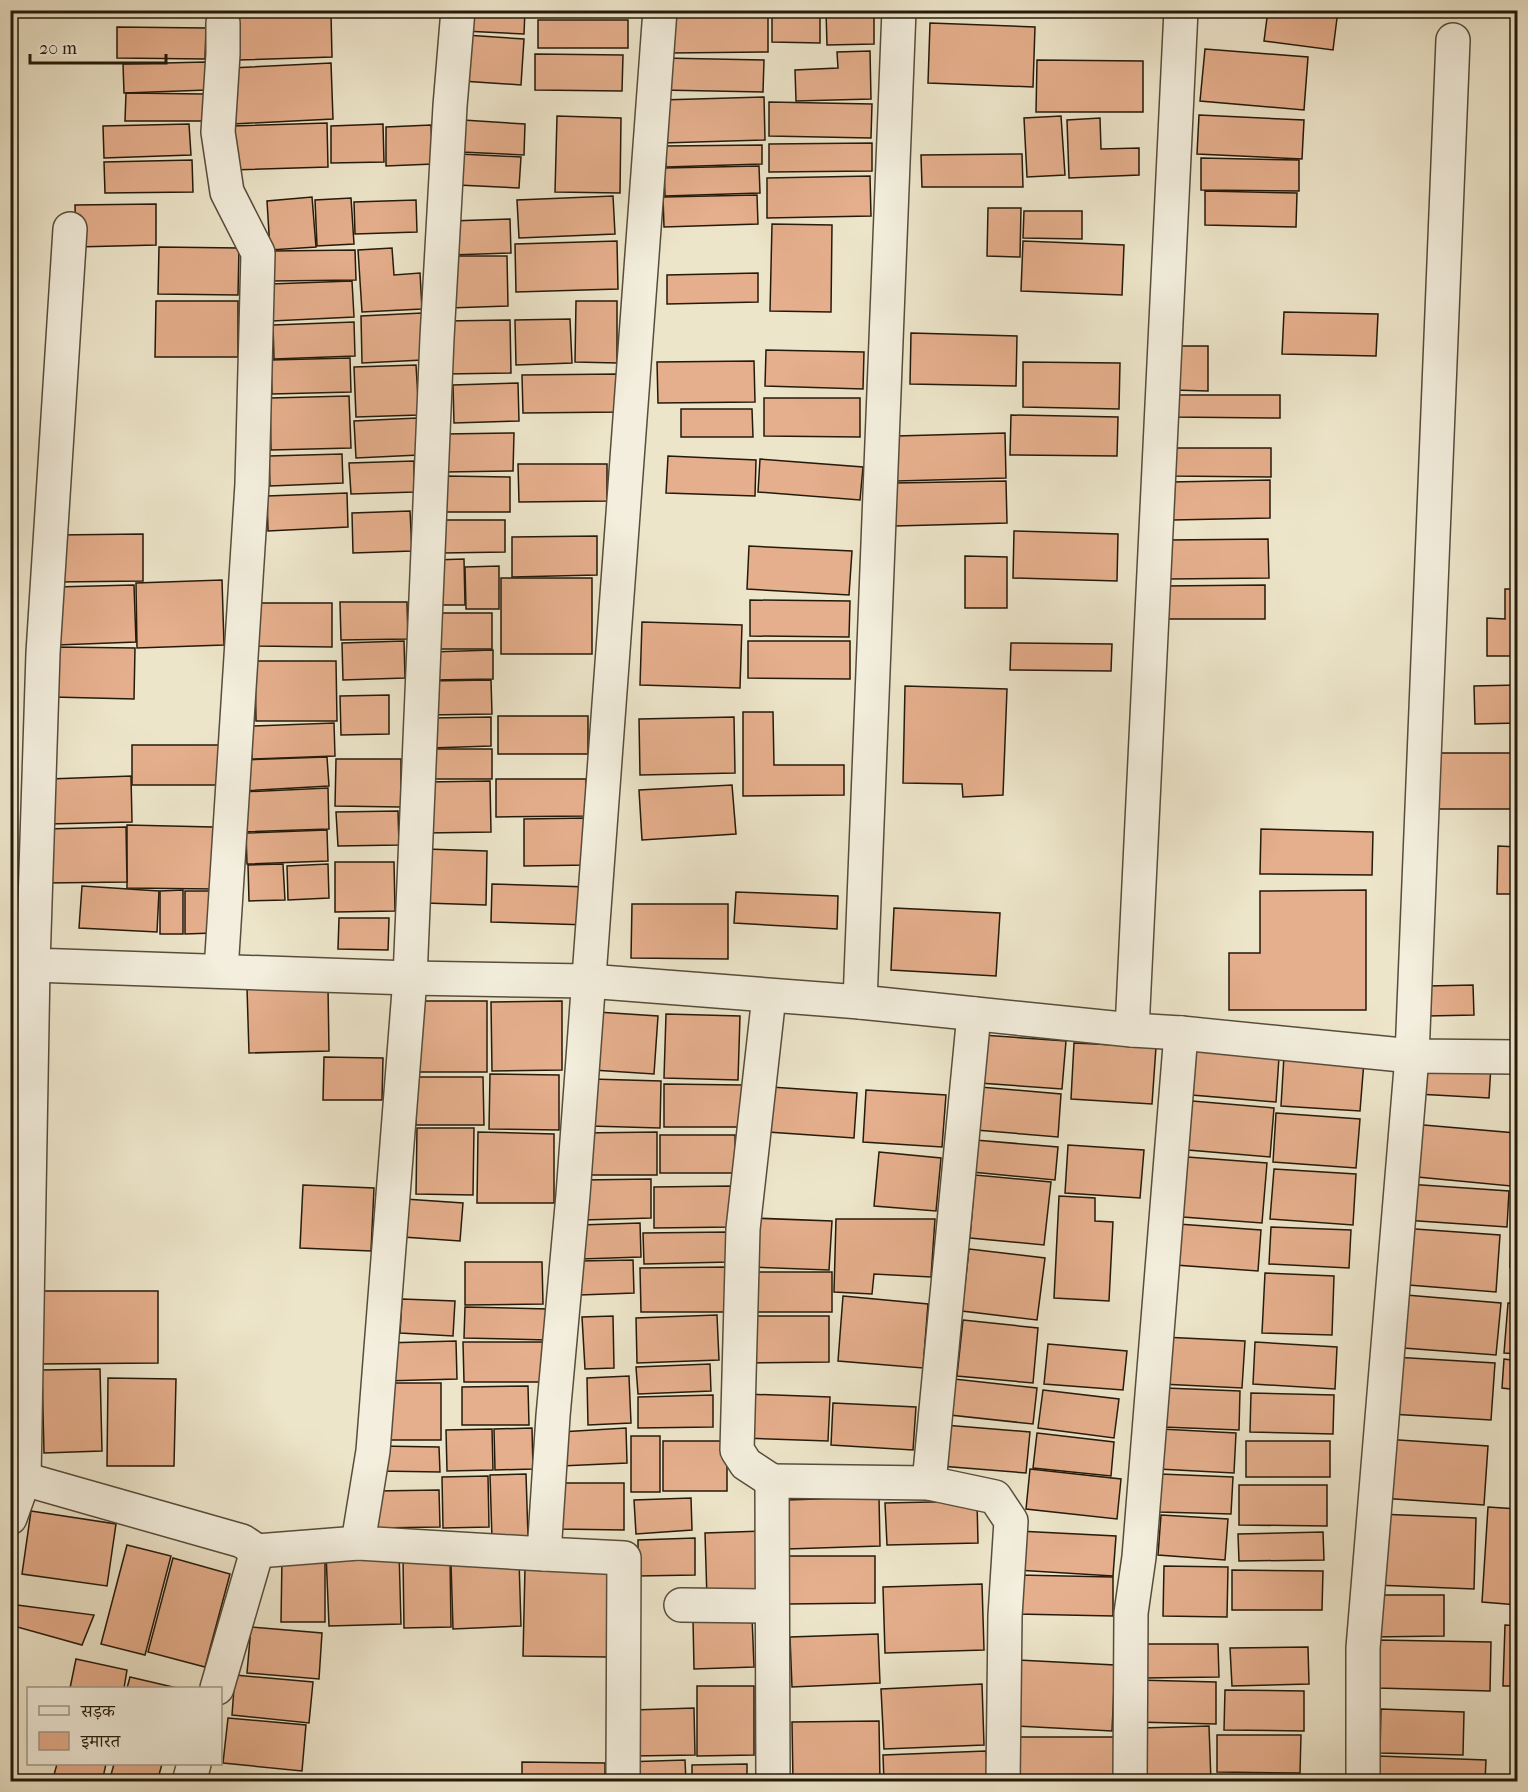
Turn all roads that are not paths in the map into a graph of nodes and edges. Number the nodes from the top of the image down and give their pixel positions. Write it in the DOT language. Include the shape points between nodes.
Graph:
graph roads {
  1 [pos="458,10"];
  2 [pos="660,10"];
  3 [pos="899,10"];
  4 [pos="1181,10"];
  5 [pos="223,22"];
  6 [pos="1453,40"];
  7 [pos="70,229"];
  8 [pos="24,845"];
  9 [pos="33,965"];
  10 [pos="221,971"];
  11 [pos="410,978"];
  12 [pos="588,981"];
  13 [pos="769,996"];
  14 [pos="860,1002"];
  15 [pos="974,1014"];
  16 [pos="1132,1030"];
  17 [pos="1181,1033"];
  18 [pos="1412,1056"];
  19 [pos="1518,1057"];
  20 [pos="24,1479"];
  21 [pos="772,1481"];
  22 [pos="929,1483"];
  23 [pos="10,1518"];
  24 [pos="358,1543"];
  25 [pos="257,1551"];
  26 [pos="544,1554"];
  27 [pos="681,1605"];
  28 [pos="772,1606"];
  29 [pos="219,1687"];
  30 [pos="194,1765"];
  31 [pos="189,1782"];
  32 [pos="623,1782"];
  33 [pos="773,1782"];
  34 [pos="1003,1782"];
  35 [pos="1130,1782"];
  36 [pos="1363,1782"];
  1 -- 11 [label="street" via="437,338"];
  2 -- 12 [label="street"];
  3 -- 14 [label="street"];
  4 -- 16 [label="street"];
  5 -- 10 [label="street" via="218,132 227,192 258,253 258,265 252,484"];
  6 -- 18 [label="street"];
  7 -- 8 [label="street" via="44,653"];
  8 -- 9 [label="street"];
  9 -- 10 [label="street"];
  9 -- 20 [label="street"];
  10 -- 11 [label="street"];
  11 -- 12 [label="street"];
  11 -- 24 [label="street" via="373,1451"];
  12 -- 13 [label="street"];
  12 -- 26 [label="street"];
  13 -- 14 [label="street"];
  13 -- 21 [label="street" via="743,1229 737,1450 746,1464"];
  14 -- 15 [label="street"];
  15 -- 16 [label="street"];
  15 -- 22 [label="street"];
  16 -- 17 [label="street"];
  17 -- 18 [label="street"];
  17 -- 35 [label="street" via="1139,1557 1131,1613"];
  18 -- 19 [label="street"];
  18 -- 36 [label="street" via="1363,1648"];
  20 -- 23 [label="street"];
  20 -- 25 [label="street" via="242,1541"];
  21 -- 22 [label="street"];
  21 -- 28 [label="street"];
  22 -- 34 [label="street" via="995,1497 1011,1521 1005,1616"];
  24 -- 25 [label="street"];
  24 -- 26 [label="street"];
  25 -- 29 [label="street"];
  26 -- 32 [label="street" via="624,1558"];
  27 -- 28 [label="street"];
  28 -- 33 [label="street"];
  30 -- 31 [label="street"];
}
